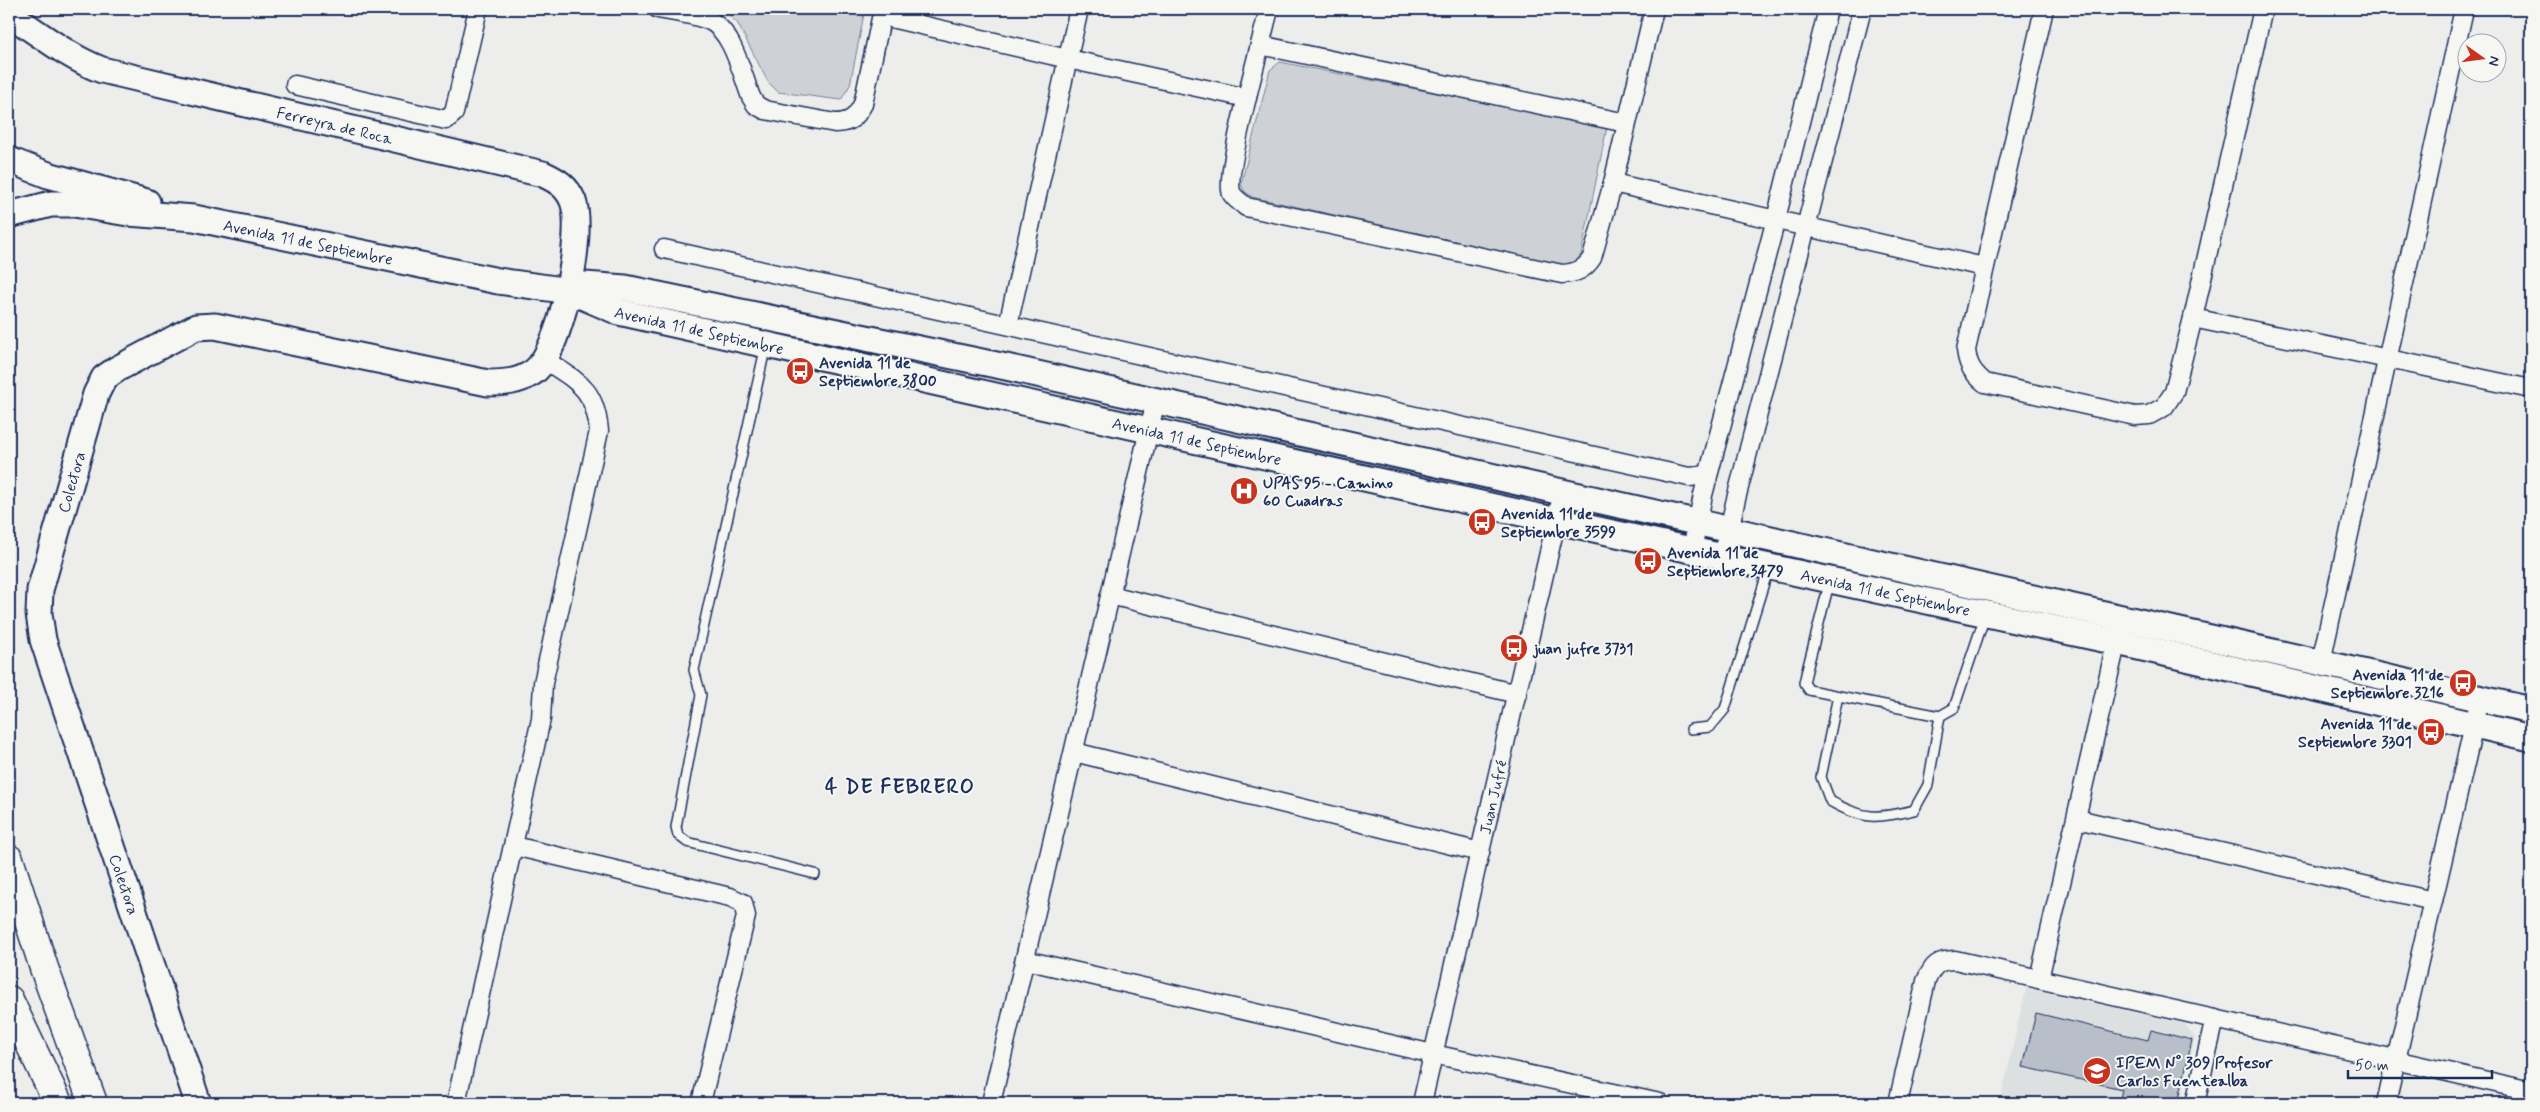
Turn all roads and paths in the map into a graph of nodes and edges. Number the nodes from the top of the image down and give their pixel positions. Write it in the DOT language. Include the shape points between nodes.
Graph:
graph roads {
  1 [pos="478,9"];
  2 [pos="658,9"];
  3 [pos="1079,9"];
  4 [pos="1269,9"];
  5 [pos="1654,9"];
  6 [pos="1828,9"];
  7 [pos="1862,9"];
  8 [pos="2044,9"];
  9 [pos="2262,9"];
  10 [pos="2464,9"];
  11 [pos="883,12"];
  12 [pos="21,16"];
  13 [pos="1260,45"];
  14 [pos="1068,59"];
  15 [pos="295,85"];
  16 [pos="1246,98"];
  17 [pos="1626,123"];
  18 [pos="9,160"];
  19 [pos="1613,183"];
  20 [pos="9,215"];
  21 [pos="194,218"];
  22 [pos="1776,219"];
  23 [pos="1805,226"];
  24 [pos="664,249"];
  25 [pos="1984,266"];
  26 [pos="570,291"];
  27 [pos="2193,318"];
  28 [pos="1008,325"];
  29 [pos="769,331"];
  30 [pos="2386,358"];
  31 [pos="545,360"];
  32 [pos="2531,389"];
  33 [pos="1156,400"];
  34 [pos="1150,429"];
  35 [pos="1708,475"];
  36 [pos="1563,492"];
  37 [pos="1557,521"];
  38 [pos="1698,522"];
  39 [pos="1730,529"];
  40 [pos="1692,550"];
  41 [pos="1723,557"];
  42 [pos="1769,567"];
  43 [pos="1830,580"];
  44 [pos="1110,595"];
  45 [pos="1986,614"];
  46 [pos="2122,618"];
  47 [pos="2117,642"];
  48 [pos="2321,662"];
  49 [pos="1517,694"];
  50 [pos="1838,696"];
  51 [pos="2480,699"];
  52 [pos="2531,710"];
  53 [pos="1940,716"];
  54 [pos="2474,725"];
  55 [pos="1691,729"];
  56 [pos="2531,738"];
  57 [pos="1074,752"];
  58 [pos="2076,818"];
  59 [pos="514,846"];
  60 [pos="1480,852"];
  61 [pos="9,859"];
  62 [pos="816,874"];
  63 [pos="2432,900"];
  64 [pos="1025,960"];
  65 [pos="2039,979"];
  66 [pos="9,1000"];
  67 [pos="2215,1019"];
  68 [pos="1433,1054"];
  69 [pos="2396,1060"];
  70 [pos="2531,1091"];
  71 [pos="58,1103"];
  72 [pos="94,1103"];
  73 [pos="198,1103"];
  74 [pos="456,1103"];
  75 [pos="701,1103"];
  76 [pos="991,1103"];
  77 [pos="1422,1103"];
  78 [pos="1660,1103"];
  79 [pos="1898,1103"];
  80 [pos="2195,1103"];
  81 [pos="2386,1103"];
  1 -- 15 [label="street" via="454,113 446,120"];
  2 -- 11 [label="street" via="708,19 719,26 727,36 756,105 765,110 835,123 856,118 863,104"];
  3 -- 14 [label="street"];
  4 -- 13 [label="street"];
  5 -- 17 [label="street"];
  6 -- 22 [label="street"];
  7 -- 23 [label="street"];
  8 -- 25 [label="street"];
  9 -- 27 [label="street"];
  10 -- 30 [label="street"];
  11 -- 14 [label="street"];
  12 -- 26 [label="main road, Ferreyra de Roca" via="83,63 102,70 543,174 559,181 573,202 576,223"];
  13 -- 16 [label="street"];
  13 -- 17 [label="street"];
  14 -- 16 [label="street"];
  14 -- 28 [label="street"];
  16 -- 19 [label="street" via="1230,179 1231,193 1246,207 1574,274 1586,267 1592,258"];
  17 -- 19 [label="street"];
  18 -- 21 [label="main road, Avenida 11 de Septiembre" via="74,182 133,196"];
  19 -- 22 [label="street"];
  20 -- 21 [label="main road, Avenida 11 de Septiembre" via="51,204 74,204 128,213"];
  21 -- 26 [label="main road, Avenida 11 de Septiembre" via="498,281"];
  22 -- 23 [label="street"];
  22 -- 35 [label="street"];
  23 -- 25 [label="street"];
  23 -- 39 [label="street"];
  24 -- 28 [label="street"];
  25 -- 27 [label="street" via="1966,350 1967,362 1985,383 2135,416 2150,415 2164,407 2174,392"];
  26 -- 29 [label="main road, Avenida 11 de Septiembre" via="585,285 601,285"];
  26 -- 31 [label="main road, Colectora"];
  27 -- 30 [label="street"];
  28 -- 35 [label="street" via="1688,477"];
  29 -- 33 [label="main road, Avenida 11 de Septiembre"];
  29 -- 34 [label="main road, Avenida 11 de Septiembre"];
  29 -- 62 [label="lane" via="694,670 701,695 676,827 678,835 687,842"];
  30 -- 32 [label="street"];
  30 -- 48 [label="street"];
  31 -- 59 [label="street" via="584,387 597,412 599,431 543,683 541,719"];
  31 -- 73 [label="main road, Colectora" via="533,373 510,383 488,383 234,329 196,327 117,369 104,378 96,394 40,590 39,614 43,640"];
  33 -- 34 [label="street"];
  33 -- 36 [label="main road, Avenida 11 de Septiembre"];
  34 -- 37 [label="main road, Avenida 11 de Septiembre"];
  34 -- 44 [label="street"];
  35 -- 38 [label="street"];
  36 -- 37 [label="street, Juan Jufré"];
  36 -- 38 [label="main road, Avenida 11 de Septiembre"];
  37 -- 40 [label="main road, Avenida 11 de Septiembre"];
  37 -- 49 [label="street, Juan Jufré"];
  38 -- 39 [label="main road, Avenida 11 de Septiembre"];
  38 -- 40 [label="street"];
  39 -- 41 [label="street"];
  39 -- 46 [label="main road, Avenida 11 de Septiembre"];
  40 -- 41 [label="main road, Avenida 11 de Septiembre"];
  41 -- 42 [label="main road, Avenida 11 de Septiembre"];
  42 -- 43 [label="main road, Avenida 11 de Septiembre"];
  42 -- 55 [label="lane" via="1725,709 1710,727"];
  43 -- 45 [label="main road, Avenida 11 de Septiembre"];
  43 -- 50 [label="lane" via="1804,684 1809,690"];
  44 -- 49 [label="street"];
  44 -- 57 [label="street"];
  45 -- 47 [label="main road, Avenida 11 de Septiembre"];
  45 -- 53 [label="lane" via="1954,708"];
  46 -- 47 [label="street"];
  46 -- 48 [label="main road, Avenida 11 de Septiembre"];
  47 -- 54 [label="main road, Avenida 11 de Septiembre"];
  47 -- 58 [label="street"];
  48 -- 51 [label="main road, Avenida 11 de Septiembre"];
  49 -- 60 [label="street, Juan Jufré"];
  50 -- 53 [label="lane"];
  50 -- 53 [label="lane" via="1821,777 1830,801 1852,814 1884,818 1914,810 1928,785"];
  51 -- 52 [label="main road, Avenida 11 de Septiembre"];
  51 -- 54 [label="street"];
  54 -- 56 [label="main road, Avenida 11 de Septiembre"];
  54 -- 63 [label="street"];
  57 -- 60 [label="street"];
  57 -- 64 [label="street"];
  58 -- 63 [label="street"];
  58 -- 65 [label="street"];
  59 -- 74 [label="street"];
  59 -- 75 [label="street" via="730,897 743,903 746,916"];
  60 -- 68 [label="street, Juan Jufré"];
  61 -- 72 [label="highway" via="44,968"];
  63 -- 69 [label="street"];
  64 -- 68 [label="street"];
  64 -- 76 [label="street"];
  65 -- 67 [label="street"];
  65 -- 79 [label="street" via="1955,960 1944,960 1932,966"];
  66 -- 71 [label="highway"];
  67 -- 69 [label="street"];
  67 -- 80 [label="street"];
  68 -- 77 [label="street, Juan Jufré"];
  68 -- 78 [label="street"];
  69 -- 70 [label="street"];
  69 -- 81 [label="street"];
}
